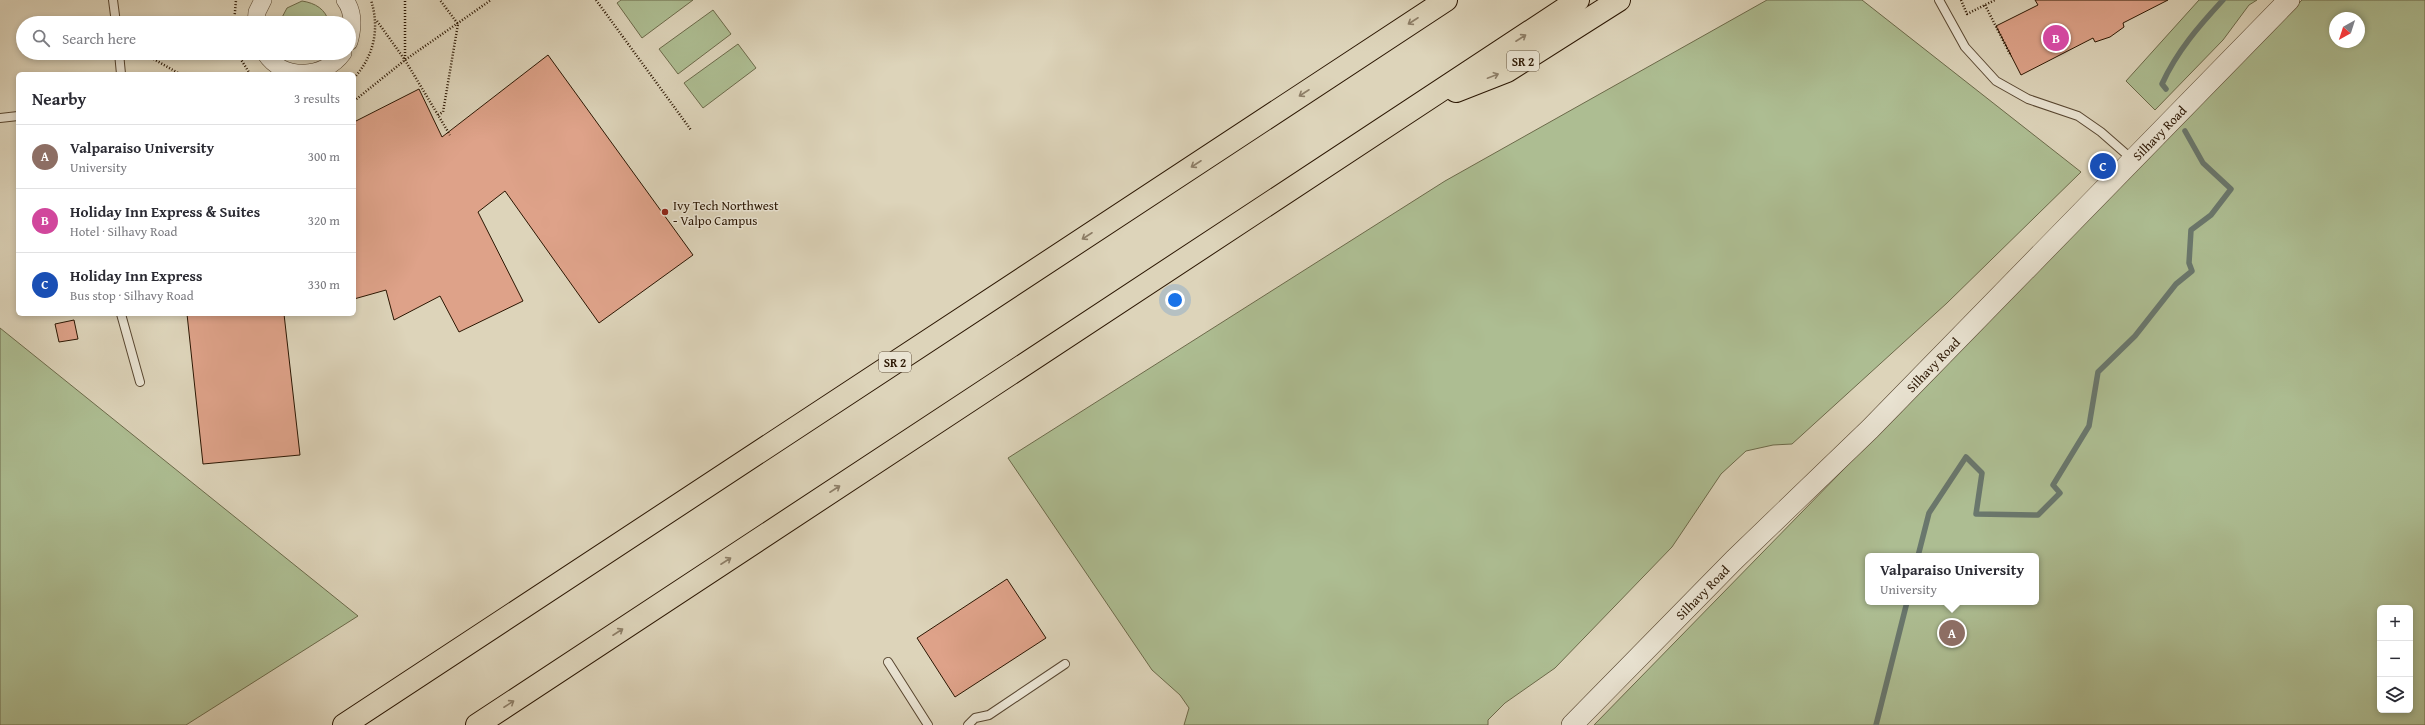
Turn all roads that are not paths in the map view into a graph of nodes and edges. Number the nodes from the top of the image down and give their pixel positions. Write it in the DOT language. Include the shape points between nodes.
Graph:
graph roads {
  1 [pos="113,0"];
  2 [pos="263,0"];
  3 [pos="345,0"];
  4 [pos="1446,0"];
  5 [pos="1578,0"];
  6 [pos="1619,0"];
  7 [pos="1939,0"];
  8 [pos="2289,0"];
  9 [pos="115,16"];
  10 [pos="257,16"];
  11 [pos="352,16"];
  12 [pos="120,60"];
  13 [pos="272,60"];
  14 [pos="338,60"];
  15 [pos="121,72"];
  16 [pos="293,72"];
  17 [pos="317,72"];
  18 [pos="1418,106"];
  19 [pos="16,116"];
  20 [pos="0,118"];
  21 [pos="2134,160"];
  22 [pos="122,316"];
  23 [pos="140,382"];
  24 [pos="888,662"];
  25 [pos="1065,664"];
  26 [pos="344,725"];
  27 [pos="477,725"];
  28 [pos="928,725"];
  29 [pos="968,725"];
  30 [pos="1572,725"];
  1 -- 9 [label="lane"];
  2 -- 10 [label="street"];
  3 -- 11 [label="street"];
  4 -- 26 [label="highway, SR 2, one-way"];
  18 -- 5 [label="highway, one-way"];
  18 -- 6 [label="highway, SR 2, one-way" via="1507,71"];
  7 -- 21 [label="lane" via="1966,47 1996,81 2028,99 2078,116"];
  8 -- 21 [label="street, Silhavy Road"];
  12 -- 15 [label="lane"];
  13 -- 16 [label="street" via="281,68"];
  14 -- 17 [label="street"];
  27 -- 18 [label="highway, SR 2, one-way"];
  19 -- 20 [label="lane"];
  21 -- 30 [label="street, Silhavy Road" via="1870,429 1734,560"];
  22 -- 23 [label="lane"];
  24 -- 28 [label="lane"];
  25 -- 29 [label="lane" via="988,715 975,718"];
}
